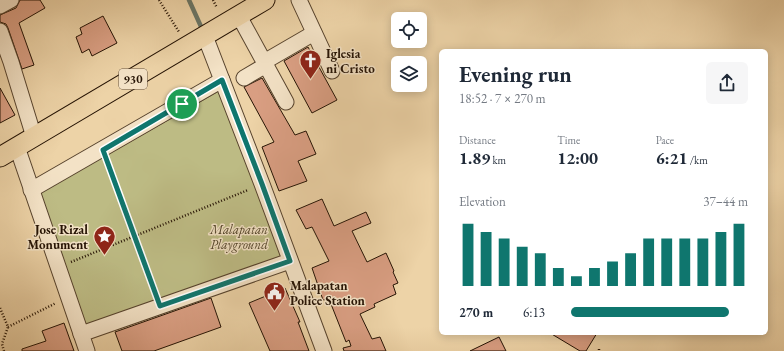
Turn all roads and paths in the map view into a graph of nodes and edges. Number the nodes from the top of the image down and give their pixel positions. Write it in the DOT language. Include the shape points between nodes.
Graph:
graph roads {
  1 [pos="11,0"];
  2 [pos="159,0"];
  3 [pos="265,0"];
  4 [pos="299,0"];
  5 [pos="0,6"];
  6 [pos="239,16"];
  7 [pos="0,31"];
  8 [pos="314,33"];
  9 [pos="205,36"];
  10 [pos="187,46"];
  11 [pos="265,64"];
  12 [pos="332,71"];
  13 [pos="244,78"];
  14 [pos="222,80"];
  15 [pos="286,102"];
  16 [pos="34,137"];
  17 [pos="17,147"];
  18 [pos="103,150"];
  19 [pos="0,157"];
  20 [pos="262,184"];
  21 [pos="32,190"];
  22 [pos="134,236"];
  23 [pos="290,261"];
  24 [pos="58,267"];
  25 [pos="68,297"];
  26 [pos="160,306"];
  27 [pos="0,308"];
  28 [pos="8,327"];
  29 [pos="81,334"];
  30 [pos="4,351"];
  31 [pos="87,351"];
  32 [pos="324,351"];
  1 -- 5 [label="street"];
  2 -- 10 [label="path"];
  3 -- 6 [label="main road, 930"];
  4 -- 8 [label="street"];
  6 -- 9 [label="main road, 930"];
  6 -- 11 [label="street"];
  7 -- 16 [label="street"];
  8 -- 11 [label="street"];
  8 -- 12 [label="street"];
  9 -- 10 [label="main road, 930"];
  9 -- 14 [label="street"];
  10 -- 16 [label="main road, 930"];
  11 -- 13 [label="street"];
  11 -- 15 [label="street"];
  14 -- 18 [label="street"];
  14 -- 20 [label="street"];
  16 -- 17 [label="main road, 930"];
  17 -- 19 [label="main road, 930"];
  17 -- 21 [label="street"];
  18 -- 21 [label="street"];
  18 -- 22 [label="path"];
  20 -- 22 [label="path"];
  20 -- 23 [label="street"];
  21 -- 24 [label="street"];
  22 -- 24 [label="path"];
  22 -- 26 [label="path"];
  23 -- 26 [label="street"];
  23 -- 32 [label="street"];
  24 -- 25 [label="street"];
  25 -- 28 [label="path"];
  25 -- 29 [label="street"];
  26 -- 29 [label="street"];
  27 -- 28 [label="path"];
  28 -- 30 [label="path" via="2,344"];
  29 -- 31 [label="street"];
}
